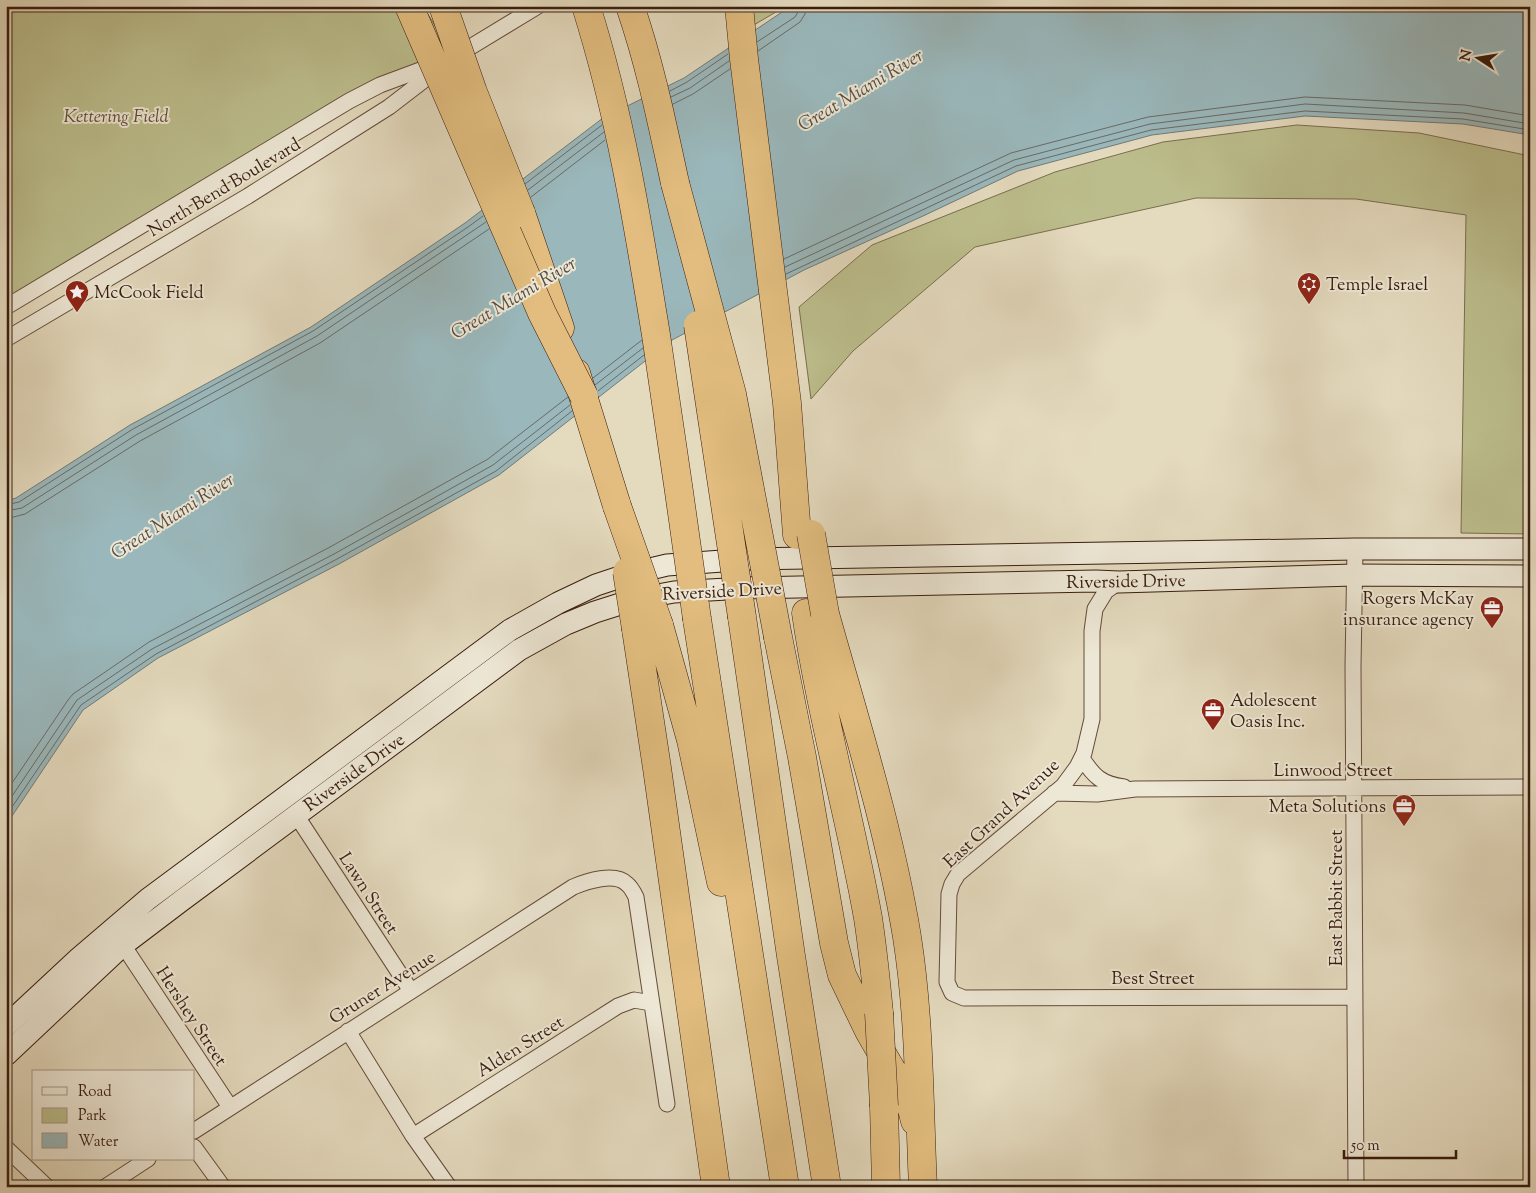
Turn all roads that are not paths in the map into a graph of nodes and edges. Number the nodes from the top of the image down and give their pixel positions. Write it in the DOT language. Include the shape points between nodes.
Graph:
graph roads {
  1 [pos="409,6"];
  2 [pos="443,6"];
  3 [pos="538,6"];
  4 [pos="586,6"];
  5 [pos="630,6"];
  6 [pos="739,6"];
  7 [pos="454,57"];
  8 [pos="675,182"];
  9 [pos="6,307"];
  10 [pos="6,339"];
  11 [pos="584,396"];
  12 [pos="1355,549"];
  13 [pos="1530,549"];
  14 [pos="1353,576"];
  15 [pos="1530,576"];
  16 [pos="1119,582"];
  17 [pos="816,614"];
  18 [pos="648,627"];
  19 [pos="1082,758"];
  20 [pos="1530,787"];
  21 [pos="1354,788"];
  22 [pos="1136,789"];
  23 [pos="1054,793"];
  24 [pos="296,815"];
  25 [pos="746,940"];
  26 [pos="123,946"];
  27 [pos="411,991"];
  28 [pos="952,993"];
  29 [pos="1355,996"];
  30 [pos="651,1003"];
  31 [pos="6,1026"];
  32 [pos="348,1031"];
  33 [pos="6,1055"];
  34 [pos="667,1104"];
  35 [pos="230,1107"];
  36 [pos="195,1130"];
  37 [pos="413,1136"];
  38 [pos="921,1142"];
  39 [pos="6,1148"];
  40 [pos="195,1148"];
  41 [pos="146,1160"];
  42 [pos="47,1187"];
  43 [pos="105,1187"];
  44 [pos="223,1187"];
  45 [pos="449,1187"];
  46 [pos="716,1187"];
  47 [pos="785,1187"];
  48 [pos="826,1187"];
  49 [pos="886,1187"];
  50 [pos="923,1187"];
  51 [pos="1356,1187"];
  1 -- 11 [label="highway, bridge" via="542,313"];
  2 -- 11 [label="highway, bridge" via="521,213"];
  3 -- 7 [label="street, North Bend Boulevard"];
  4 -- 25 [label="highway, bridge" via="611,91 635,207"];
  5 -- 8 [label="highway" via="661,115"];
  6 -- 17 [label="highway, bridge"];
  7 -- 9 [label="street, North Bend Boulevard" via="380,85 349,101"];
  7 -- 10 [label="street, North Bend Boulevard" via="389,108 248,196"];
  8 -- 38 [label="highway, bridge" via="732,394 842,975 912,1109"];
  8 -- 48 [label="highway, bridge"];
  11 -- 18 [label="highway, bridge"];
  12 -- 13 [label="main road, Riverside Drive"];
  12 -- 14 [label="street, East Babbit Street"];
  12 -- 31 [label="main road, Riverside Drive" via="750,559 667,565 596,585 510,630 186,870 79,958"];
  14 -- 15 [label="main road, Riverside Drive"];
  14 -- 16 [label="main road, Riverside Drive"];
  14 -- 21 [label="street, East Babbit Street"];
  16 -- 19 [label="street, East Grand Avenue" via="1106,591 1095,609 1092,631 1093,709"];
  16 -- 24 [label="main road, Riverside Drive" via="745,588 674,592 636,599 566,624 519,650"];
  17 -- 38 [label="highway" via="880,809 898,885 914,990"];
  17 -- 49 [label="highway, bridge" via="821,701 867,912 879,1013"];
  18 -- 25 [label="highway" via="691,740 722,888"];
  18 -- 46 [label="highway" via="658,777"];
  19 -- 22 [label="street, Linwood Street" via="1104,783"];
  19 -- 23 [label="street, East Grand Avenue"];
  20 -- 21 [label="street, Linwood Street"];
  21 -- 22 [label="street, Linwood Street"];
  21 -- 29 [label="street, East Babbit Street"];
  22 -- 23 [label="street, Linwood Street" via="1097,794"];
  23 -- 28 [label="street, East Grand Avenue" via="958,874 952,884 947,982"];
  24 -- 26 [label="main road, Riverside Drive"];
  24 -- 27 [label="street, Lawn Street"];
  25 -- 47 [label="highway"];
  26 -- 33 [label="main road, Riverside Drive"];
  26 -- 35 [label="street, Hershey Street"];
  27 -- 30 [label="street, Gruner Avenue" via="573,887 611,877 627,882 636,897"];
  27 -- 32 [label="street, Gruner Avenue"];
  28 -- 29 [label="street, Best Street" via="964,998"];
  29 -- 51 [label="street, East Babbit Street"];
  30 -- 34 [label="street"];
  30 -- 37 [label="street, Alden Street" via="634,1000 618,1006"];
  32 -- 35 [label="street, Gruner Avenue"];
  32 -- 37 [label="street"];
  35 -- 36 [label="street, Gruner Avenue"];
  37 -- 45 [label="street"];
  38 -- 50 [label="highway"];
  39 -- 42 [label="street"];
  40 -- 44 [label="street"];
  41 -- 43 [label="street"];
}
